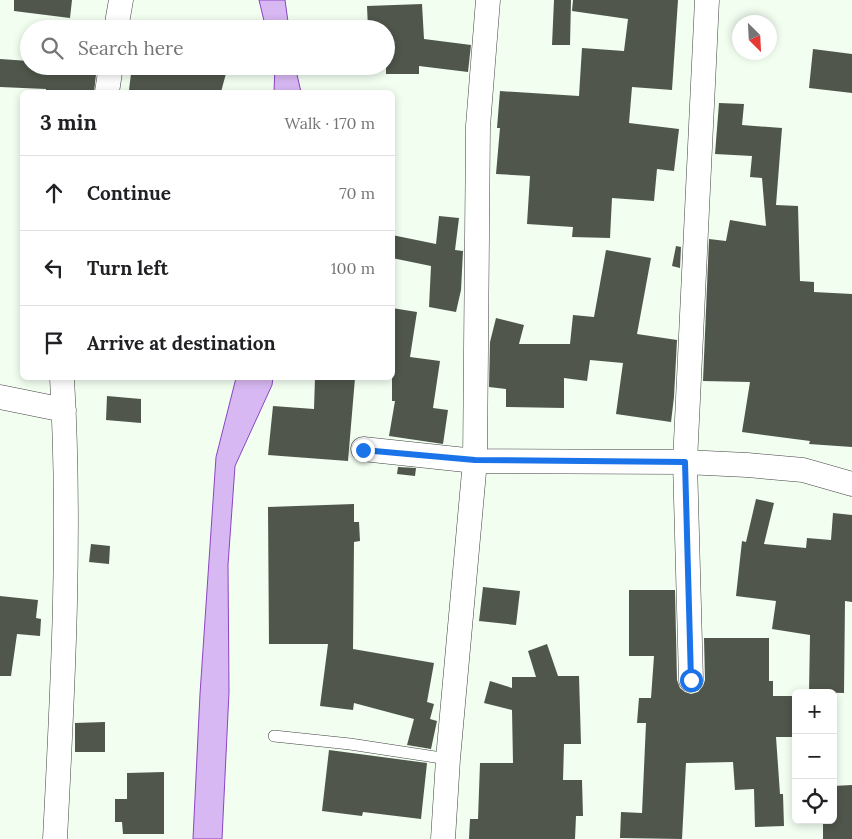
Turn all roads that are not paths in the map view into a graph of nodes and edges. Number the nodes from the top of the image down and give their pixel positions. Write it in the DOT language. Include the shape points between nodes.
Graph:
graph roads {
  1 [pos="121,0"];
  2 [pos="488,0"];
  3 [pos="707,0"];
  4 [pos="118,20"];
  5 [pos="110,75"];
  6 [pos="107,90"];
  7 [pos="62,380"];
  8 [pos="0,397"];
  9 [pos="64,410"];
  10 [pos="363,450"];
  11 [pos="475,460"];
  12 [pos="685,462"];
  13 [pos="852,484"];
  14 [pos="691,680"];
  15 [pos="274,736"];
  16 [pos="448,759"];
  17 [pos="55,839"];
  18 [pos="443,839"];
  1 -- 4 [label="street"];
  2 -- 11 [label="street" via="478,126"];
  3 -- 12 [label="street"];
  5 -- 6 [label="street"];
  7 -- 9 [label="street"];
  8 -- 9 [label="street"];
  9 -- 17 [label="street" via="65,645"];
  10 -- 11 [label="street"];
  11 -- 12 [label="street"];
  11 -- 16 [label="street"];
  12 -- 13 [label="street" via="803,470"];
  12 -- 14 [label="street"];
  15 -- 16 [label="lane"];
  16 -- 18 [label="street"];
}
